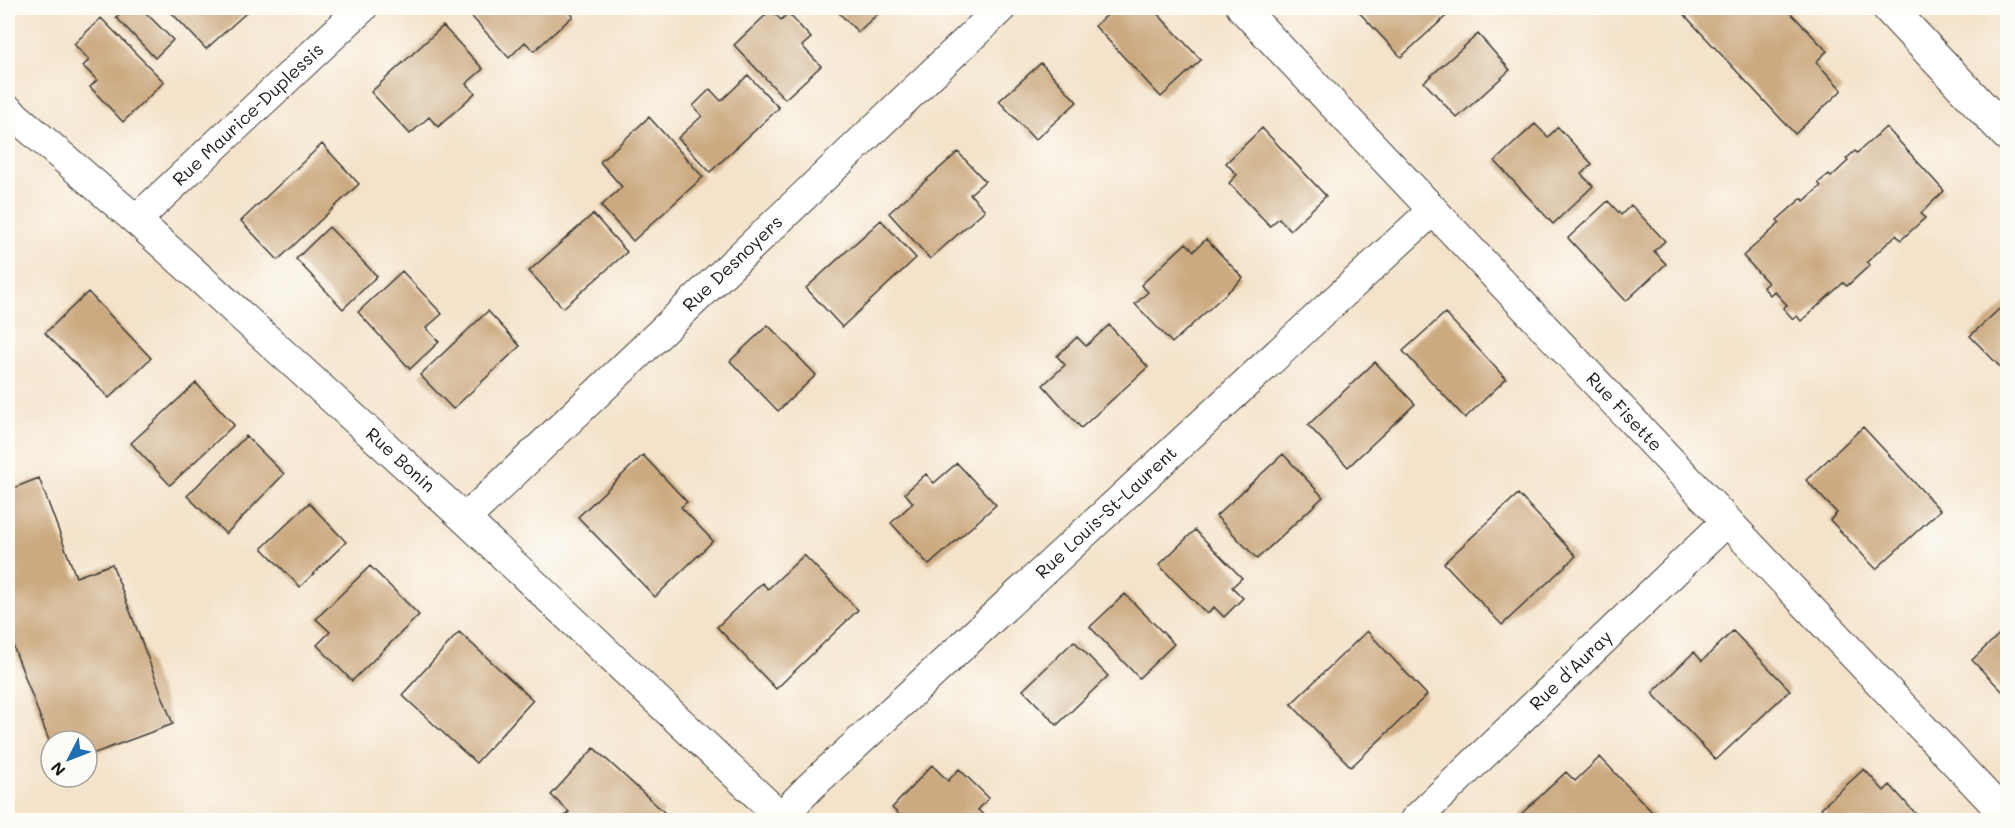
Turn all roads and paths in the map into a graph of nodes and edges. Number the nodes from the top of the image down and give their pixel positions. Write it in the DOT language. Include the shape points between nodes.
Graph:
graph roads {
  1 [pos="362,8"];
  2 [pos="1001,8"];
  3 [pos="1242,8"];
  4 [pos="1889,8"];
  5 [pos="8,110"];
  6 [pos="2007,135"];
  7 [pos="1433,210"];
  8 [pos="136,220"];
  9 [pos="465,519"];
  10 [pos="1727,521"];
  11 [pos="2007,818"];
  12 [pos="782,819"];
  13 [pos="1415,820"];
  1 -- 8 [label="street, Rue Maurice-Duplessis"];
  2 -- 9 [label="street, Rue Desnoyers"];
  3 -- 7 [label="street, Rue Fisette"];
  4 -- 6 [label="street"];
  5 -- 8 [label="street, Rue Bonin"];
  7 -- 10 [label="street, Rue Fisette"];
  7 -- 12 [label="street, Rue Louis-St-Laurent" via="818,779"];
  8 -- 9 [label="street, Rue Bonin"];
  9 -- 12 [label="street, Rue Bonin"];
  10 -- 11 [label="street, Rue Fisette"];
  10 -- 13 [label="street, Rue d'Auray"];
}
